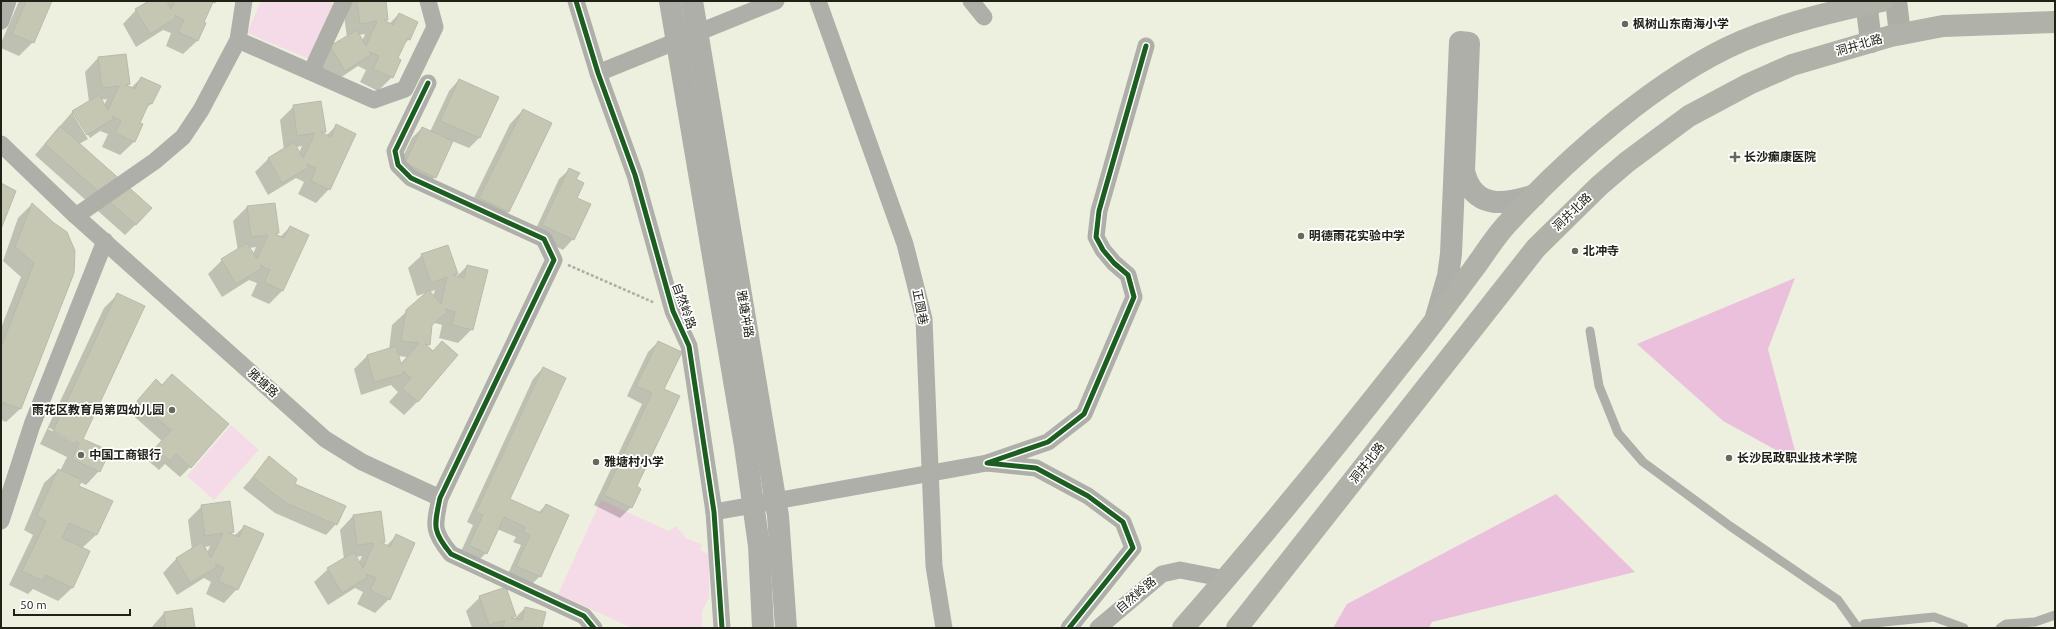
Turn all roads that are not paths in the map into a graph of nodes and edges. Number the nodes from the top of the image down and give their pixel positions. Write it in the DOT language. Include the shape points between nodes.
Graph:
graph roads {
  1 [pos="8,1"];
  2 [pos="244,1"];
  3 [pos="344,1"];
  4 [pos="428,1"];
  5 [pos="576,1"];
  6 [pos="670,1"];
  7 [pos="692,1"];
  8 [pos="776,1"];
  9 [pos="818,1"];
  10 [pos="971,1"];
  11 [pos="1821,1"];
  12 [pos="1896,1"];
  13 [pos="1871,2"];
  14 [pos="984,17"];
  15 [pos="1,21"];
  16 [pos="2055,22"];
  17 [pos="1785,24"];
  18 [pos="697,33"];
  19 [pos="1900,34"];
  20 [pos="238,40"];
  21 [pos="677,41"];
  22 [pos="1871,42"];
  23 [pos="1146,46"];
  24 [pos="311,72"];
  25 [pos="598,73"];
  26 [pos="428,83"];
  27 [pos="1,144"];
  28 [pos="1535,195"];
  29 [pos="76,216"];
  30 [pos="105,241"];
  31 [pos="1431,326"];
  32 [pos="1590,331"];
  33 [pos="987,463"];
  34 [pos="931,473"];
  35 [pos="440,498"];
  36 [pos="776,501"];
  37 [pos="753,505"];
  38 [pos="714,512"];
  39 [pos="1,521"];
  40 [pos="1226,579"];
  41 [pos="2055,615"];
  42 [pos="1861,626"];
  43 [pos="594,628"];
  44 [pos="722,628"];
  45 [pos="763,628"];
  46 [pos="786,628"];
  47 [pos="944,628"];
  48 [pos="1069,628"];
  49 [pos="1098,628"];
  50 [pos="1183,628"];
  51 [pos="1237,628"];
  52 [pos="1964,628"];
  53 [pos="2000,628"];
  1 -- 15 [label="street"];
  2 -- 20 [label="street"];
  3 -- 24 [label="street"];
  4 -- 24 [label="street" via="435,27 405,89 374,100"];
  5 -- 25 [label="street, 自然岭路"];
  6 -- 21 [label="street, 雅塘冲路"];
  7 -- 18 [label="street, 雅塘冲路"];
  8 -- 18 [label="street"];
  9 -- 34 [label="street, 正圆巷" via="906,244 924,319"];
  10 -- 14 [label="street"];
  11 -- 17 [label="main road"];
  12 -- 19 [label="main road"];
  13 -- 17 [label="main road"];
  13 -- 22 [label="main road"];
  16 -- 19 [label="main road, 洞井北路" via="1943,26"];
  17 -- 28 [label="main road" via="1740,42 1673,80 1625,114"];
  18 -- 21 [label="street"];
  18 -- 36 [label="street, 雅塘冲路"];
  19 -- 22 [label="main road, 洞井北路"];
  20 -- 24 [label="street"];
  20 -- 29 [label="street" via="201,110 183,137"];
  21 -- 25 [label="street"];
  21 -- 37 [label="street, 雅塘冲路"];
  22 -- 51 [label="main road, 洞井北路" via="1792,65 1749,84 1689,116 1599,186 1536,248"];
  23 -- 33 [label="street" via="1099,211 1096,237 1103,250 1128,275 1134,296 1084,414 1048,442"];
  25 -- 38 [label="street, 自然岭路" via="635,175 674,311 689,346"];
  26 -- 35 [label="street" via="395,151 398,165 411,178 544,239 554,260"];
  27 -- 29 [label="street, 雅塘路"];
  28 -- 31 [label="main road" via="1506,226"];
  28 -- 31 [label="street" via="1497,203 1479,196 1472,191 1466,181 1464,171 1469,42 1460,42 1451,254 1439,310"];
  29 -- 30 [label="street, 雅塘路"];
  30 -- 35 [label="street, 雅塘路" via="325,439 362,462"];
  30 -- 39 [label="street" via="32,425"];
  31 -- 40 [label="main road"];
  32 -- 42 [label="lane" via="1599,386 1615,426 1643,462 1838,600"];
  33 -- 34 [label="street"];
  33 -- 48 [label="street" via="1036,468 1088,496 1122,522 1133,548"];
  34 -- 36 [label="street"];
  34 -- 47 [label="street, 正圆巷" via="934,566"];
  35 -- 43 [label="street" via="435,525 439,540 451,554 584,616"];
  36 -- 37 [label="street"];
  36 -- 46 [label="street, 雅塘冲路"];
  37 -- 38 [label="street"];
  37 -- 45 [label="street, 雅塘冲路" via="759,546"];
  38 -- 44 [label="street, 自然岭路"];
  40 -- 49 [label="street, 自然岭路" via="1180,570 1162,574"];
  40 -- 50 [label="main road"];
  41 -- 53 [label="lane" via="2035,622 2006,624"];
  42 -- 52 [label="lane" via="1934,617"];
}
